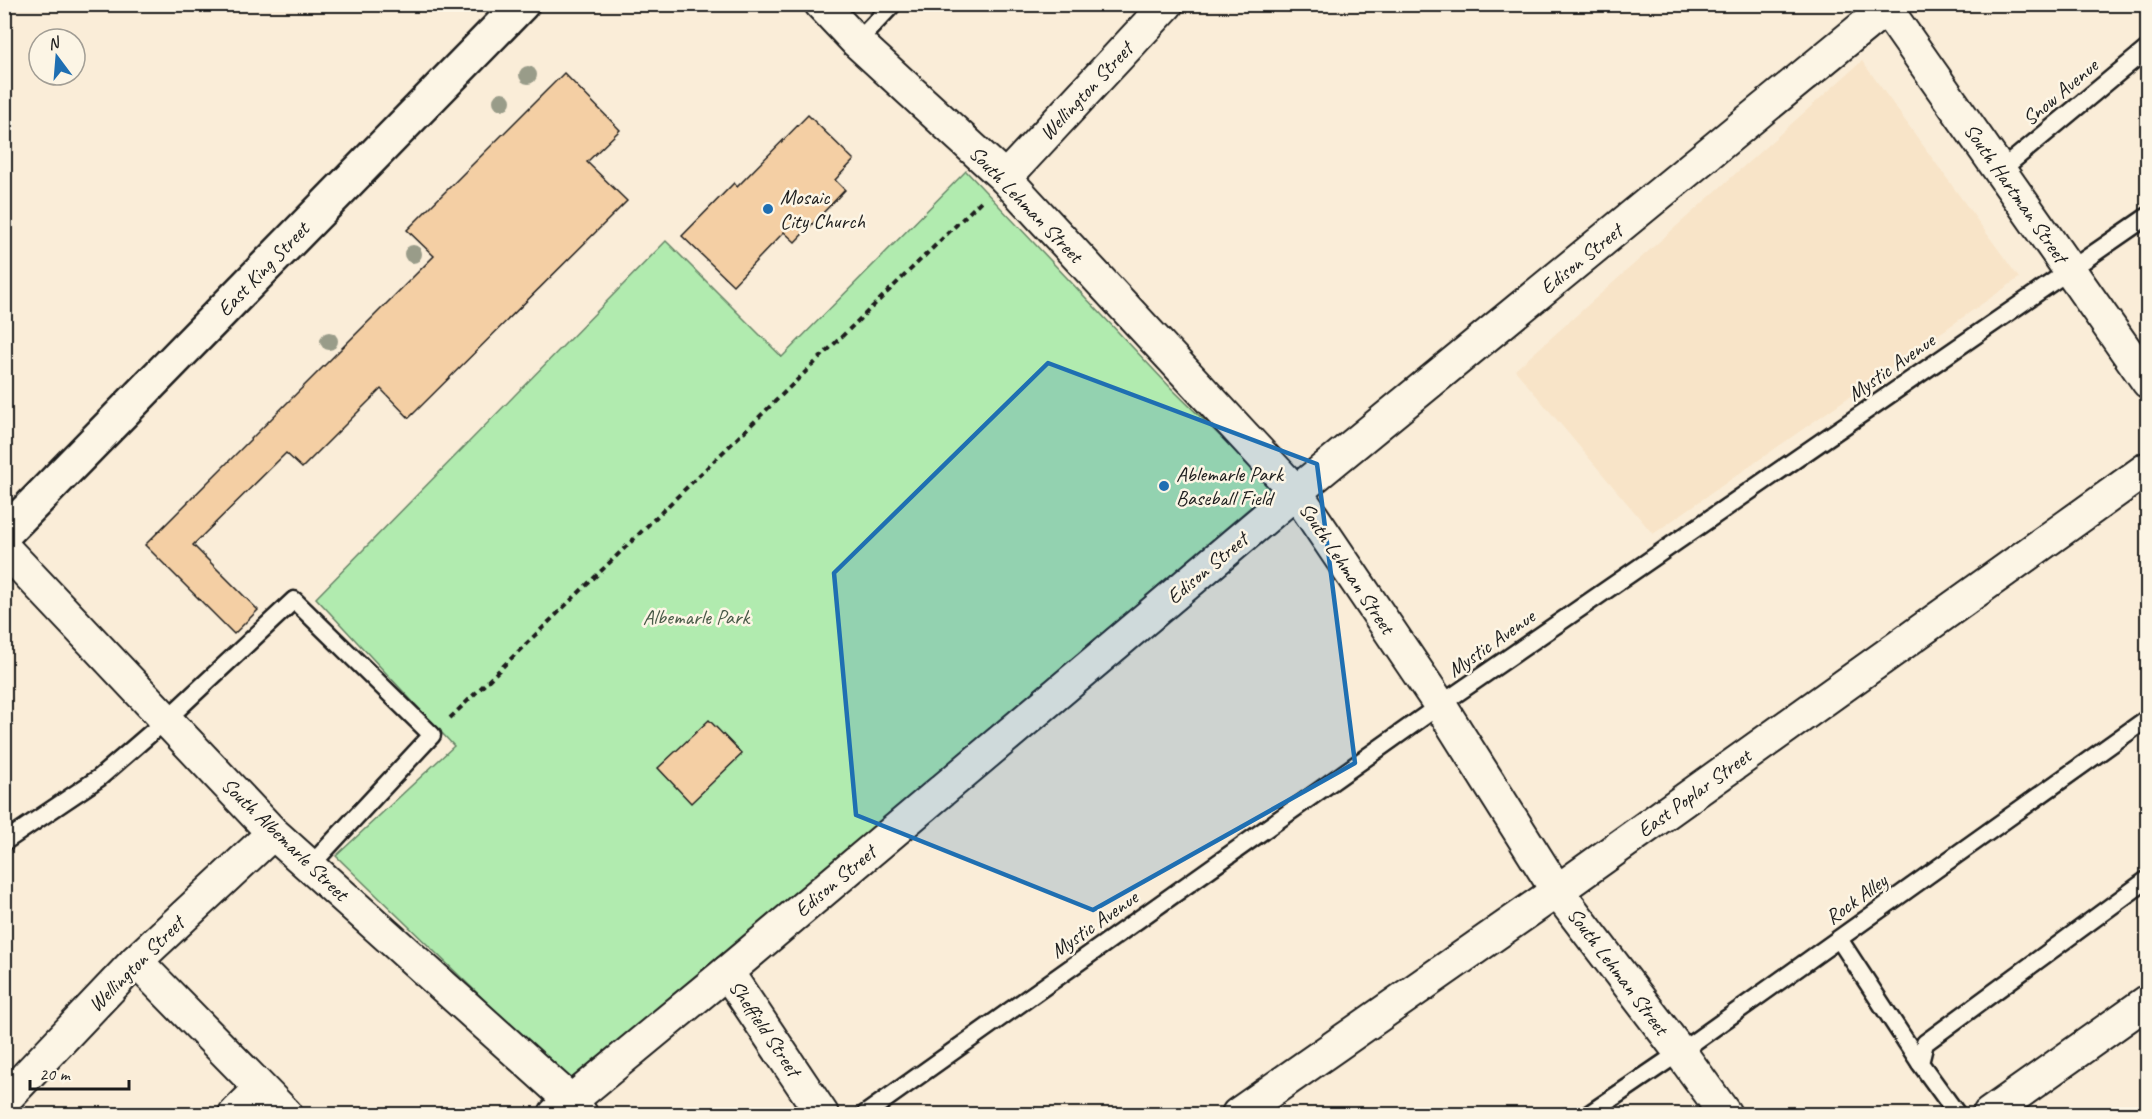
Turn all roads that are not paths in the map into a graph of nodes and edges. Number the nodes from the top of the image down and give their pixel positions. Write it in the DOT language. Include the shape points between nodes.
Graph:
graph roads {
  1 [pos="522,4"];
  2 [pos="821,4"];
  3 [pos="893,4"];
  4 [pos="1167,4"];
  5 [pos="1886,6"];
  6 [pos="857,42"];
  7 [pos="2148,48"];
  8 [pos="2000,171"];
  9 [pos="1005,178"];
  10 [pos="2148,216"];
  11 [pos="2070,270"];
  12 [pos="2148,382"];
  13 [pos="2148,468"];
  14 [pos="1296,492"];
  15 [pos="4,534"];
  16 [pos="4,548"];
  17 [pos="1440,705"];
  18 [pos="2148,718"];
  19 [pos="166,720"];
  20 [pos="273,832"];
  21 [pos="4,843"];
  22 [pos="311,865"];
  23 [pos="2148,879"];
  24 [pos="1557,891"];
  25 [pos="1839,939"];
  26 [pos="136,961"];
  27 [pos="727,972"];
  28 [pos="2148,1001"];
  29 [pos="1680,1052"];
  30 [pos="1920,1063"];
  31 [pos="260,1089"];
  32 [pos="4,1100"];
  33 [pos="569,1110"];
  34 [pos="235,1114"];
  35 [pos="286,1114"];
  36 [pos="822,1114"];
  37 [pos="865,1114"];
  38 [pos="1238,1114"];
  39 [pos="1589,1114"];
  40 [pos="1725,1114"];
  41 [pos="1957,1114"];
  42 [pos="1989,1114"];
  1 -- 15 [label="street, East King Street"];
  2 -- 6 [label="street, South Lehman Street"];
  3 -- 6 [label="lane"];
  4 -- 9 [label="street, Wellington Street"];
  5 -- 8 [label="street, South Hartman Street"];
  5 -- 14 [label="street, Edison Street"];
  6 -- 9 [label="street, South Lehman Street"];
  7 -- 8 [label="lane, Snow Avenue"];
  8 -- 11 [label="street, South Hartman Street"];
  9 -- 14 [label="street, South Lehman Street"];
  10 -- 11 [label="lane, Mystic Avenue"];
  11 -- 12 [label="street, South Hartman Street"];
  11 -- 17 [label="lane, Mystic Avenue"];
  13 -- 24 [label="street, East Poplar Street"];
  14 -- 17 [label="street, South Lehman Street"];
  14 -- 27 [label="street, Edison Street"];
  16 -- 19 [label="street, South Albemarle Street"];
  17 -- 24 [label="street, South Lehman Street"];
  17 -- 37 [label="lane, Mystic Avenue"];
  18 -- 25 [label="lane, Rock Alley"];
  19 -- 20 [label="street, South Albemarle Street"];
  19 -- 21 [label="lane" via="99,778"];
  19 -- 22 [label="lane" via="294,600 432,735"];
  20 -- 22 [label="street, South Albemarle Street"];
  20 -- 26 [label="street, Wellington Street"];
  22 -- 33 [label="street, South Albemarle Street"];
  23 -- 30 [label="lane" via="1925,1043"];
  24 -- 29 [label="street, South Lehman Street"];
  24 -- 38 [label="street, East Poplar Street"];
  25 -- 29 [label="lane, Rock Alley"];
  25 -- 30 [label="lane"];
  26 -- 31 [label="street"];
  26 -- 32 [label="street, Wellington Street"];
  27 -- 33 [label="street, Edison Street"];
  27 -- 36 [label="street, Sheffield Street"];
  28 -- 42 [label="street"];
  29 -- 39 [label="lane, Rock Alley"];
  29 -- 40 [label="street, South Lehman Street"];
  30 -- 41 [label="lane"];
  31 -- 34 [label="street"];
  31 -- 35 [label="street"];
}
